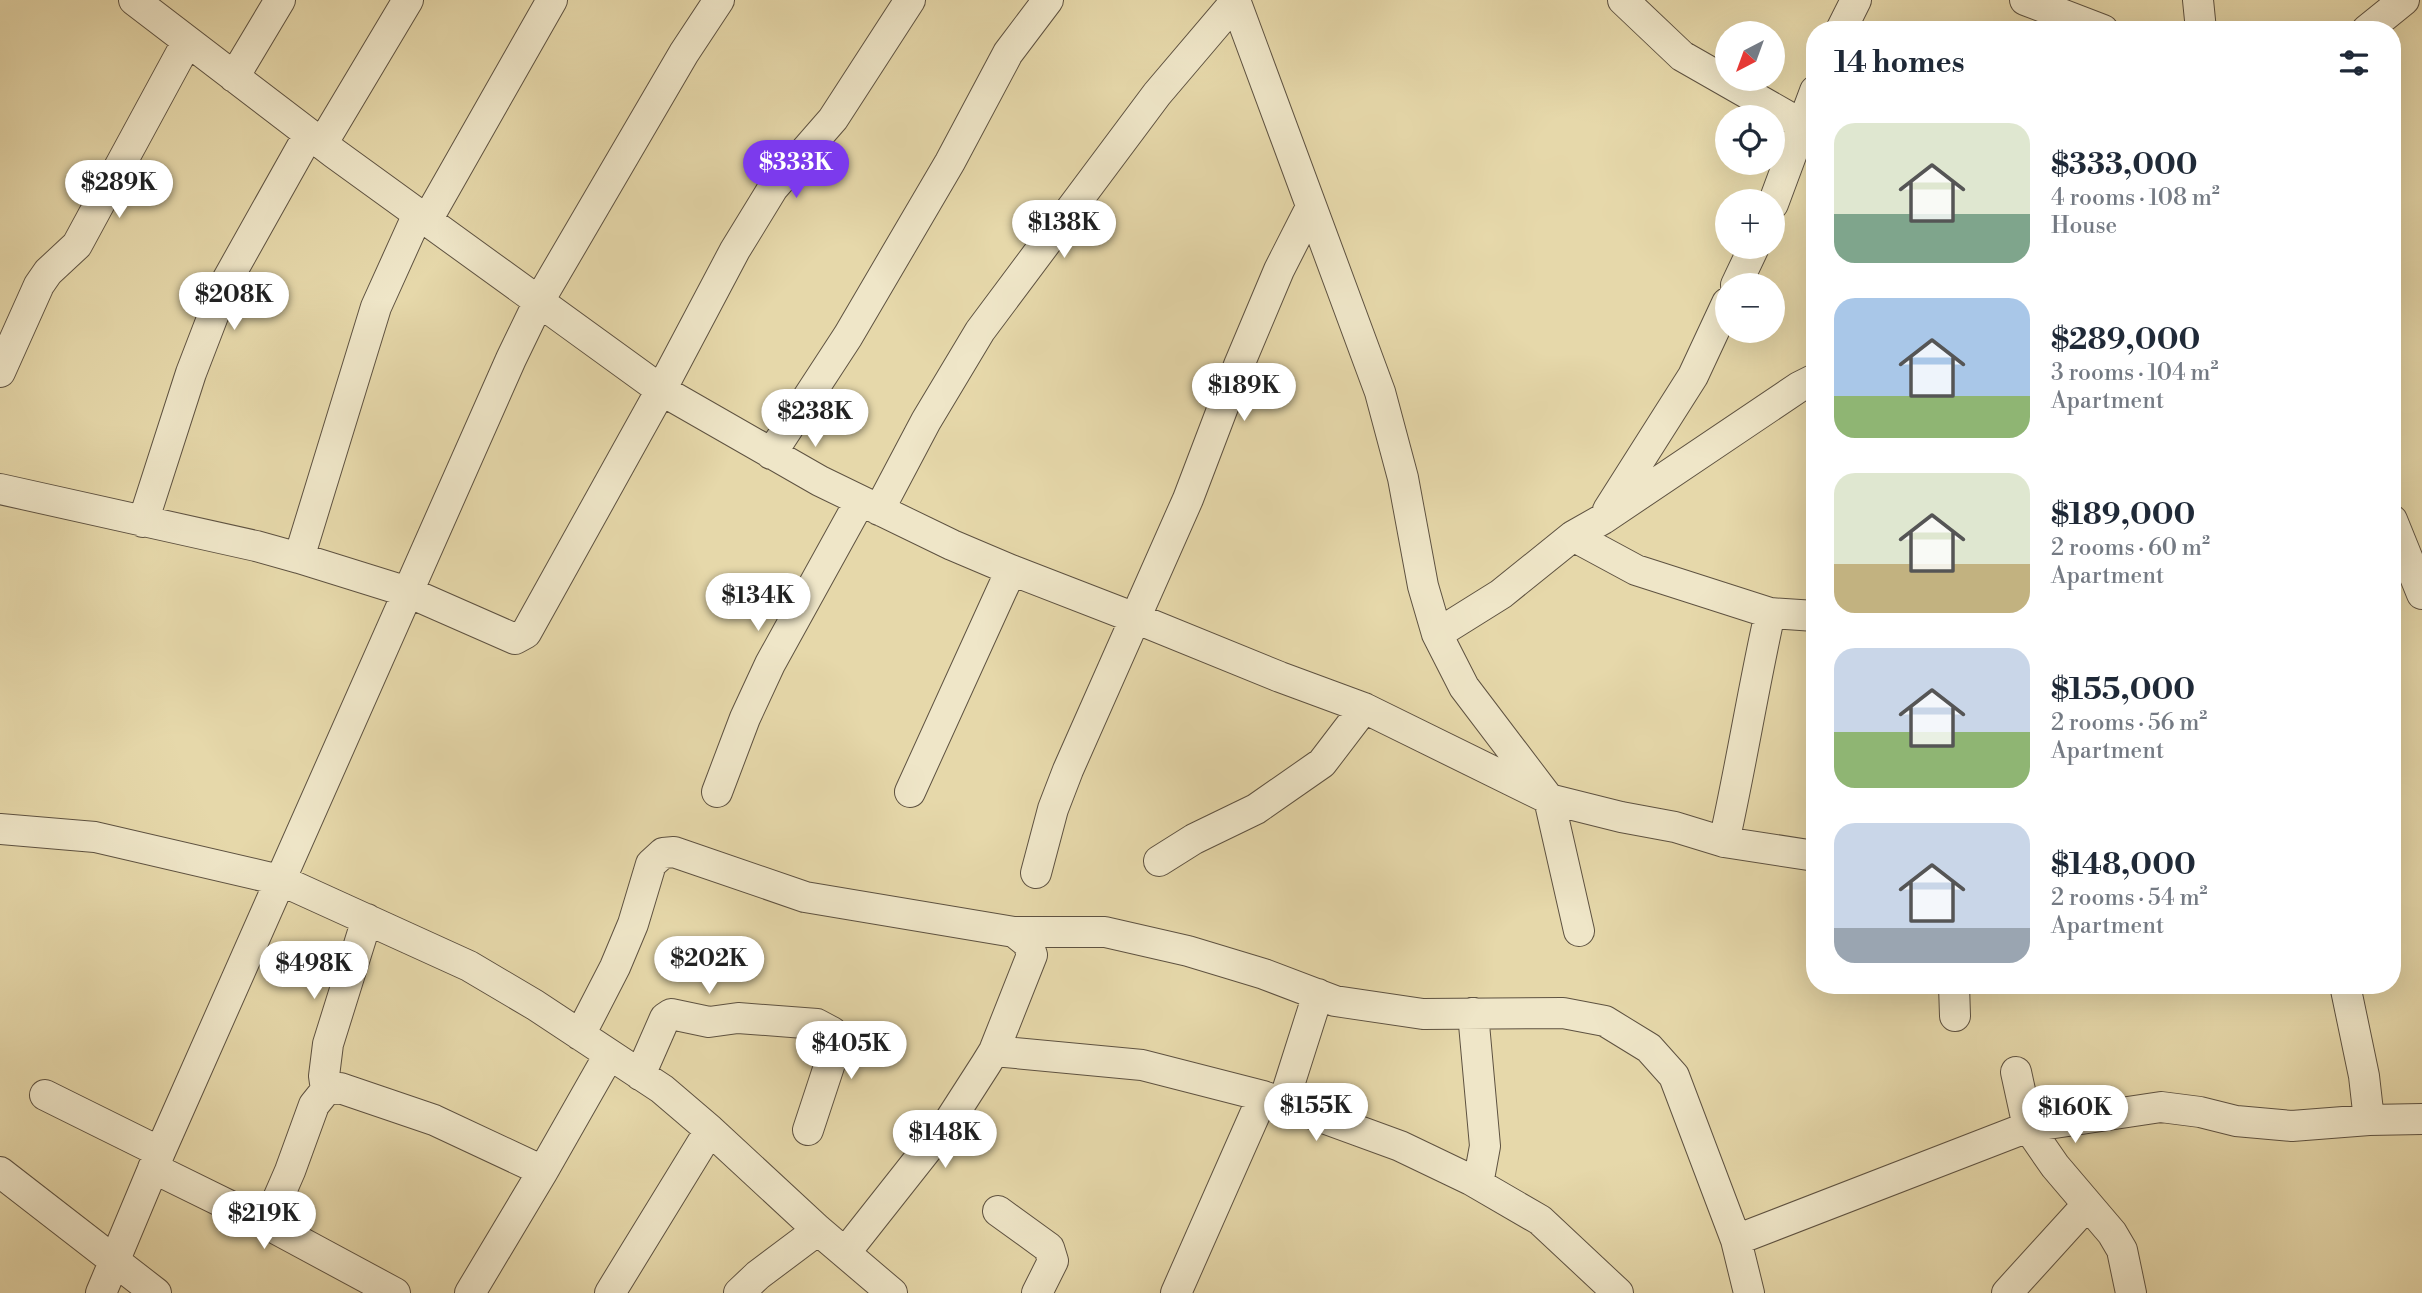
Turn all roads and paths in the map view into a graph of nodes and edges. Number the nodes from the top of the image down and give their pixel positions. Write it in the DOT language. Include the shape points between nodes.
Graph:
graph roads {
  1 [pos="280,0"];
  2 [pos="408,0"];
  3 [pos="552,0"];
  4 [pos="719,0"];
  5 [pos="910,0"];
  6 [pos="1048,0"];
  7 [pos="1623,0"];
  8 [pos="1856,0"];
  9 [pos="2025,0"];
  10 [pos="2198,0"];
  11 [pos="2404,0"];
  12 [pos="1235,1"];
  13 [pos="150,5"];
  14 [pos="1846,21"];
  15 [pos="2080,21"];
  16 [pos="2200,21"];
  17 [pos="2378,21"];
  18 [pos="187,42"];
  19 [pos="234,77"];
  20 [pos="1806,126"];
  21 [pos="1806,131"];
  22 [pos="316,139"];
  23 [pos="1780,189"];
  24 [pos="1311,207"];
  25 [pos="422,217"];
  26 [pos="539,301"];
  27 [pos="1715,329"];
  28 [pos="0,372"];
  29 [pos="1806,384"];
  30 [pos="661,390"];
  31 [pos="771,454"];
  32 [pos="0,489"];
  33 [pos="870,505"];
  34 [pos="1603,519"];
  35 [pos="143,522"];
  36 [pos="1573,536"];
  37 [pos="2401,542"];
  38 [pos="299,558"];
  39 [pos="1011,570"];
  40 [pos="408,592"];
  41 [pos="2422,594"];
  42 [pos="1770,613"];
  43 [pos="1806,615"];
  44 [pos="1135,618"];
  45 [pos="1437,634"];
  46 [pos="1364,708"];
  47 [pos="717,792"];
  48 [pos="910,792"];
  49 [pos="1549,799"];
  50 [pos="0,829"];
  51 [pos="1724,842"];
  52 [pos="1806,855"];
  53 [pos="1159,861"];
  54 [pos="1036,873"];
  55 [pos="280,880"];
  56 [pos="367,919"];
  57 [pos="1579,931"];
  58 [pos="1014,932"];
  59 [pos="1318,994"];
  60 [pos="1954,994"];
  61 [pos="2346,994"];
  62 [pos="1473,1013"];
  63 [pos="1955,1016"];
  64 [pos="580,1035"];
  65 [pos="994,1051"];
  66 [pos="609,1055"];
  67 [pos="2016,1072"];
  68 [pos="640,1075"];
  69 [pos="326,1090"];
  70 [pos="45,1095"];
  71 [pos="1273,1100"];
  72 [pos="2422,1119"];
  73 [pos="2370,1120"];
  74 [pos="2028,1127"];
  75 [pos="710,1129"];
  76 [pos="808,1130"];
  77 [pos="157,1160"];
  78 [pos="543,1171"];
  79 [pos="0,1172"];
  80 [pos="1478,1184"];
  81 [pos="2087,1205"];
  82 [pos="998,1211"];
  83 [pos="267,1224"];
  84 [pos="818,1230"];
  85 [pos="1736,1240"];
  86 [pos="845,1253"];
  87 [pos="114,1261"];
  88 [pos="101,1293"];
  89 [pos="156,1293"];
  90 [pos="395,1293"];
  91 [pos="470,1293"];
  92 [pos="610,1293"];
  93 [pos="739,1293"];
  94 [pos="892,1293"];
  95 [pos="1037,1293"];
  96 [pos="1176,1293"];
  97 [pos="1618,1293"];
  98 [pos="1749,1293"];
  99 [pos="2007,1293"];
  100 [pos="2131,1293"];
  1 -- 19 [label="street"];
  2 -- 22 [label="street"];
  3 -- 25 [label="street"];
  4 -- 26 [label="street"];
  5 -- 30 [label="street" via="833,119 773,188"];
  6 -- 31 [label="street" via="1008,53 848,335"];
  7 -- 20 [label="street" via="1682,56"];
  8 -- 14 [label="street"];
  9 -- 15 [label="street"];
  10 -- 16 [label="street"];
  11 -- 17 [label="street"];
  12 -- 24 [label="street"];
  12 -- 33 [label="street" via="1157,94 980,331"];
  13 -- 18 [label="street"];
  18 -- 19 [label="street"];
  18 -- 28 [label="street" via="76,245 39,285"];
  19 -- 22 [label="street"];
  21 -- 23 [label="street"];
  22 -- 25 [label="street"];
  22 -- 35 [label="street" via="226,282"];
  24 -- 44 [label="street" via="1279,270"];
  24 -- 45 [label="street" via="1381,392"];
  25 -- 26 [label="street"];
  25 -- 38 [label="street" via="376,307"];
  26 -- 30 [label="street"];
  26 -- 40 [label="street"];
  27 -- 34 [label="street" via="1693,376"];
  29 -- 34 [label="street"];
  30 -- 31 [label="street"];
  30 -- 40 [label="street" via="526,634 515,639"];
  31 -- 33 [label="street"];
  32 -- 35 [label="street"];
  33 -- 39 [label="street"];
  33 -- 47 [label="street" via="770,664"];
  34 -- 36 [label="street"];
  35 -- 38 [label="street"];
  36 -- 42 [label="street" via="1627,566"];
  36 -- 45 [label="street" via="1502,594"];
  37 -- 41 [label="street"];
  38 -- 40 [label="street"];
  39 -- 44 [label="street"];
  39 -- 48 [label="street"];
  40 -- 55 [label="street"];
  42 -- 43 [label="street"];
  42 -- 51 [label="street"];
  44 -- 46 [label="street"];
  44 -- 54 [label="street" via="1052,809"];
  45 -- 49 [label="street" via="1464,687"];
  46 -- 49 [label="street"];
  46 -- 53 [label="street" via="1322,764 1256,809"];
  49 -- 51 [label="street"];
  49 -- 57 [label="street"];
  50 -- 55 [label="street" via="95,837"];
  51 -- 52 [label="street"];
  55 -- 56 [label="street"];
  55 -- 77 [label="street"];
  56 -- 64 [label="street" via="469,966"];
  56 -- 69 [label="street" via="328,1044"];
  58 -- 59 [label="street" via="1105,932 1188,951"];
  58 -- 64 [label="street" via="805,897 674,852 663,853 651,864 633,924"];
  58 -- 65 [label="street" via="1028,943 1032,955"];
  59 -- 62 [label="street" via="1335,1001 1423,1014"];
  59 -- 71 [label="street"];
  60 -- 63 [label="street"];
  61 -- 73 [label="street"];
  62 -- 80 [label="street" via="1485,1146"];
  62 -- 85 [label="street" via="1563,1013 1605,1021 1649,1048 1674,1076"];
  64 -- 66 [label="street"];
  65 -- 71 [label="street" via="1142,1065"];
  65 -- 86 [label="street" via="950,1120"];
  66 -- 68 [label="street"];
  66 -- 78 [label="street"];
  67 -- 74 [label="street"];
  68 -- 75 [label="street"];
  68 -- 76 [label="street" via="664,1018 671,1014 709,1022 738,1018 817,1024 831,1032 836,1045"];
  69 -- 78 [label="street" via="341,1088 434,1120"];
  69 -- 83 [label="street" via="314,1105"];
  70 -- 77 [label="street"];
  71 -- 80 [label="street" via="1399,1146"];
  71 -- 96 [label="street"];
  72 -- 73 [label="street"];
  73 -- 74 [label="street" via="2292,1126 2161,1107"];
  74 -- 81 [label="street"];
  74 -- 85 [label="street"];
  75 -- 84 [label="street"];
  75 -- 92 [label="street"];
  77 -- 83 [label="street"];
  77 -- 87 [label="street"];
  78 -- 91 [label="street"];
  79 -- 87 [label="street"];
  80 -- 97 [label="street" via="1540,1220"];
  81 -- 99 [label="street"];
  81 -- 100 [label="street" via="2122,1250"];
  82 -- 95 [label="street" via="1049,1248 1053,1261"];
  83 -- 90 [label="street"];
  84 -- 86 [label="street"];
  84 -- 93 [label="street"];
  85 -- 98 [label="street"];
  86 -- 94 [label="street"];
  87 -- 88 [label="street"];
  87 -- 89 [label="street"];
}
